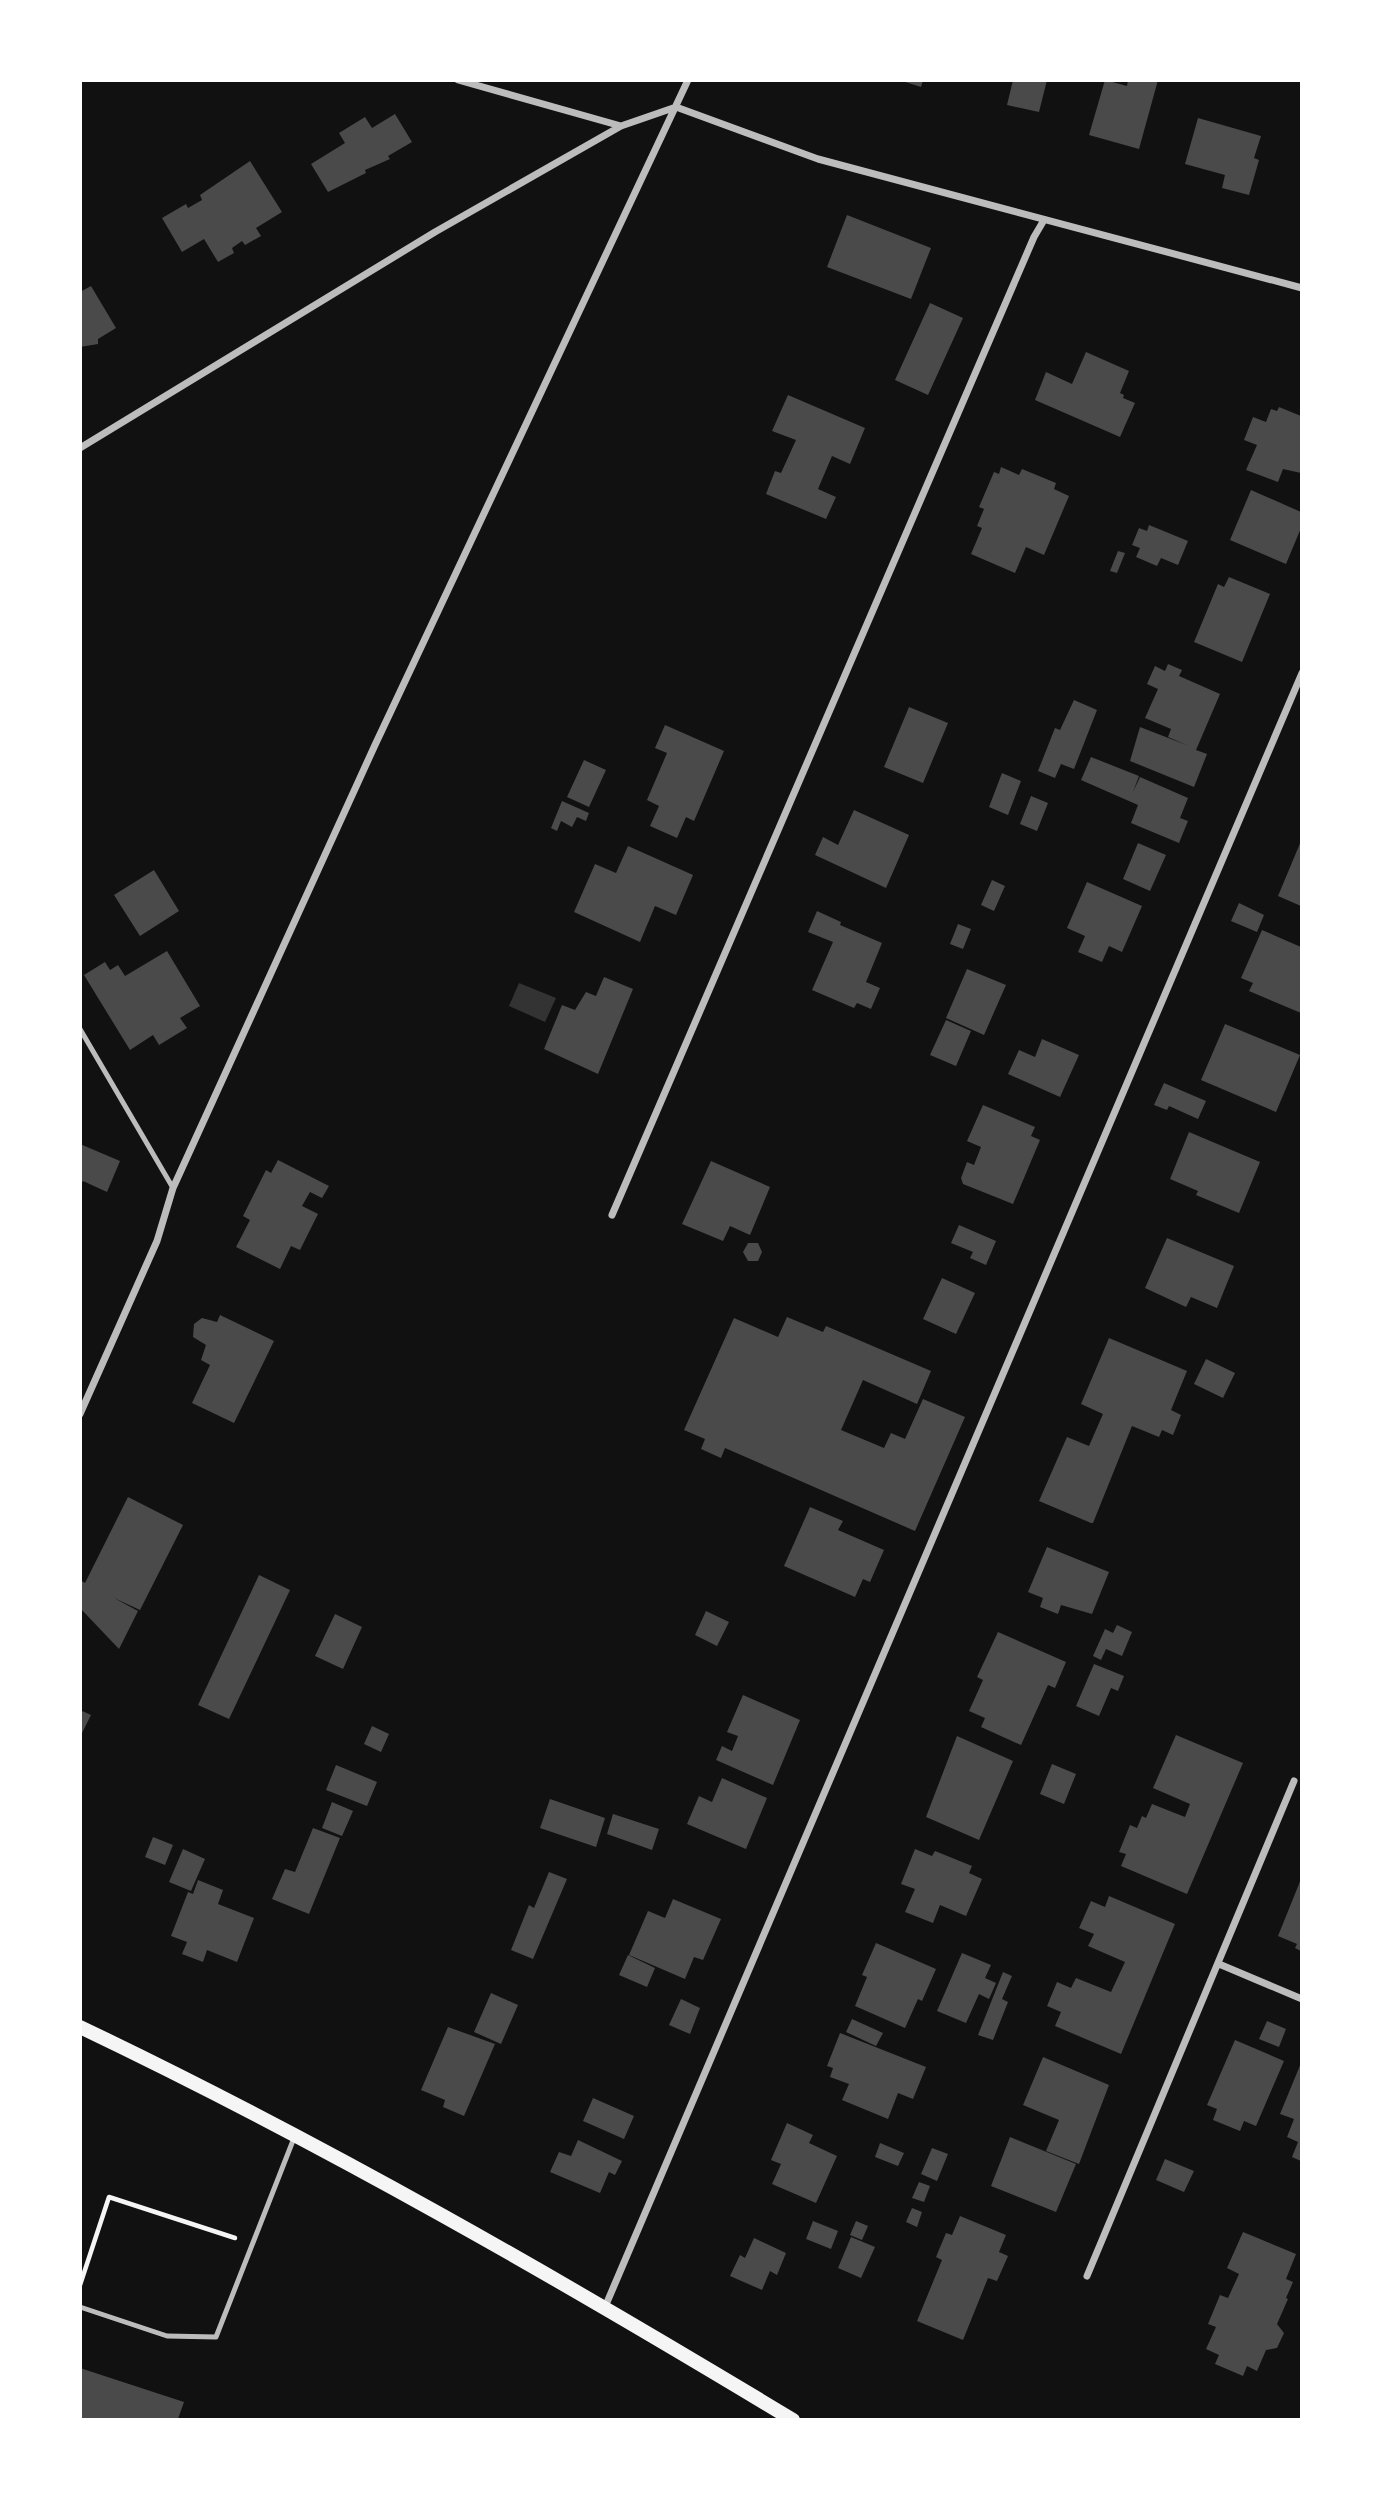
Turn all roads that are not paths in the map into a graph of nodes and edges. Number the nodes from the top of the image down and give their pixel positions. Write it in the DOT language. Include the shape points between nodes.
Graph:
graph roads {
  1 [pos="458,80"];
  2 [pos="688,80"];
  3 [pos="676,107"];
  4 [pos="621,126"];
  5 [pos="1044,220"];
  6 [pos="1301,288"];
  7 [pos="80,448"];
  8 [pos="1301,673"];
  9 [pos="80,1029"];
  10 [pos="173,1188"];
  11 [pos="612,1215"];
  12 [pos="80,1414"];
  13 [pos="1294,1781"];
  14 [pos="1219,1964"];
  15 [pos="1301,1999"];
  16 [pos="80,2027"];
  17 [pos="294,2137"];
  18 [pos="1087,2276"];
  19 [pos="80,2307"];
  20 [pos="606,2307"];
  21 [pos="793,2420"];
  1 -- 4 [label="street"];
  2 -- 3 [label="street"];
  3 -- 4 [label="street"];
  3 -- 5 [label="street" via="818,159"];
  3 -- 10 [label="street" via="381,732"];
  4 -- 7 [label="street" via="435,232"];
  5 -- 6 [label="street"];
  5 -- 11 [label="street"];
  8 -- 20 [label="street"];
  9 -- 10 [label="lane"];
  10 -- 12 [label="street" via="157,1241"];
  13 -- 14 [label="street"];
  14 -- 15 [label="street"];
  14 -- 18 [label="street"];
  16 -- 17 [label="main road"];
  17 -- 19 [label="lane" via="216,2337 167,2336"];
  17 -- 20 [label="main road"];
  20 -- 21 [label="main road"];
}
